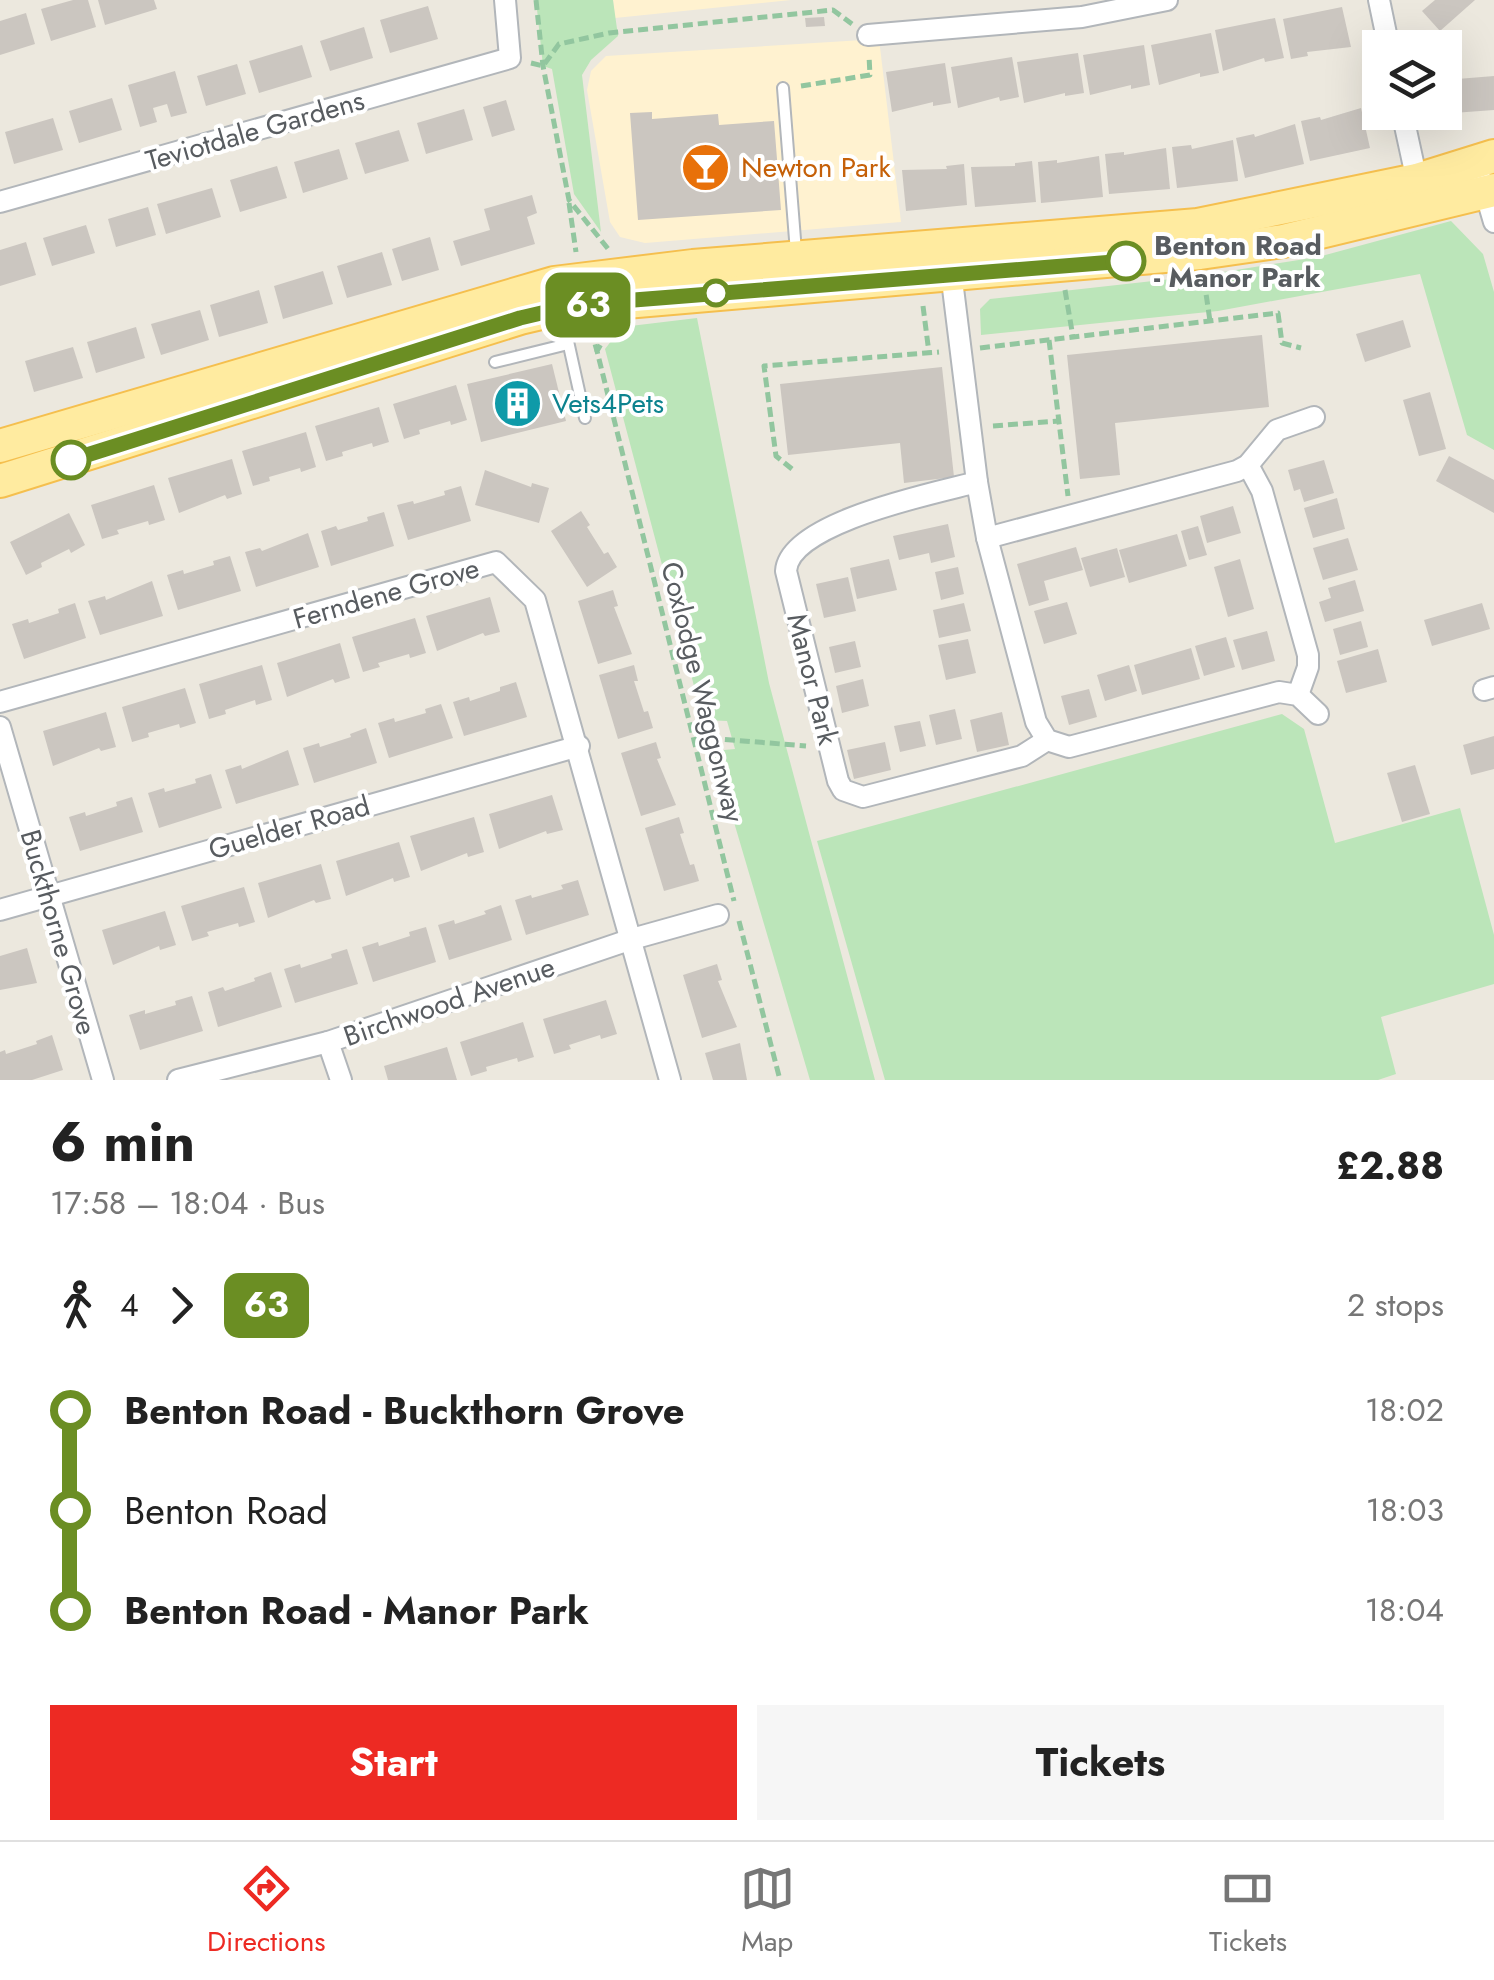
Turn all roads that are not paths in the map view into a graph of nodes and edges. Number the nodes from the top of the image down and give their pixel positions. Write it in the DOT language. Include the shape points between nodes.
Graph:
graph roads {
  1 [pos="504,0"];
  2 [pos="1167,0"];
  3 [pos="1379,0"];
  4 [pos="1385,30"];
  5 [pos="868,36"];
  6 [pos="783,88"];
  7 [pos="1406,130"];
  8 [pos="1489,184"];
  9 [pos="1420,193"];
  10 [pos="0,202"];
  11 [pos="940,267"];
  12 [pos="797,272"];
  13 [pos="560,308"];
  14 [pos="568,344"];
  15 [pos="496,362"];
  16 [pos="585,418"];
  17 [pos="1314,418"];
  18 [pos="0,446"];
  19 [pos="1248,465"];
  20 [pos="0,481"];
  21 [pos="977,482"];
  22 [pos="987,538"];
  23 [pos="1298,695"];
  24 [pos="0,702"];
  25 [pos="1318,714"];
  26 [pos="0,727"];
  27 [pos="1047,740"];
  28 [pos="578,746"];
  29 [pos="47,896"];
  30 [pos="0,910"];
  31 [pos="718,915"];
  32 [pos="632,939"];
  33 [pos="328,1042"];
  34 [pos="103,1080"];
  35 [pos="178,1080"];
  36 [pos="341,1080"];
  37 [pos="670,1080"];
  1 -- 10 [label="street, Teviotdale Gardens" via="510,58"];
  2 -- 5 [label="street" via="1082,17"];
  3 -- 4 [label="street"];
  6 -- 12 [label="lane"];
  7 -- 9 [label="street"];
  8 -- 9 [label="main road"];
  9 -- 11 [label="main road"];
  9 -- 11 [label="main road" via="1283,241 1200,254 1061,267"];
  11 -- 12 [label="main road"];
  11 -- 21 [label="street" via="960,350"];
  12 -- 13 [label="main road"];
  12 -- 18 [label="main road" via="580,278"];
  13 -- 14 [label="lane"];
  13 -- 20 [label="main road"];
  14 -- 15 [label="lane"];
  14 -- 16 [label="lane"];
  17 -- 19 [label="street" via="1277,430"];
  19 -- 22 [label="street"];
  19 -- 23 [label="street" via="1262,491 1308,655"];
  21 -- 22 [label="street"];
  21 -- 27 [label="street, Manor Park" via="823,531 786,561 838,781 862,797 1022,756"];
  22 -- 27 [label="street" via="1036,722"];
  23 -- 25 [label="street"];
  23 -- 27 [label="street, Manor Park" via="1271,693 1069,747"];
  24 -- 28 [label="street, Ferndene Grove" via="496,562 536,600"];
  26 -- 29 [label="street, Buckthorne Grove"];
  28 -- 29 [label="street, Guelder Road"];
  28 -- 32 [label="street, Ferndene Grove"];
  29 -- 30 [label="street, Guelder Road"];
  29 -- 34 [label="street, Buckthorne Grove"];
  31 -- 32 [label="street, Birchwood Avenue"];
  32 -- 33 [label="street, Birchwood Avenue"];
  32 -- 37 [label="street, Ferndene Grove"];
  33 -- 35 [label="street, Birchwood Avenue"];
  33 -- 36 [label="street"];
}
